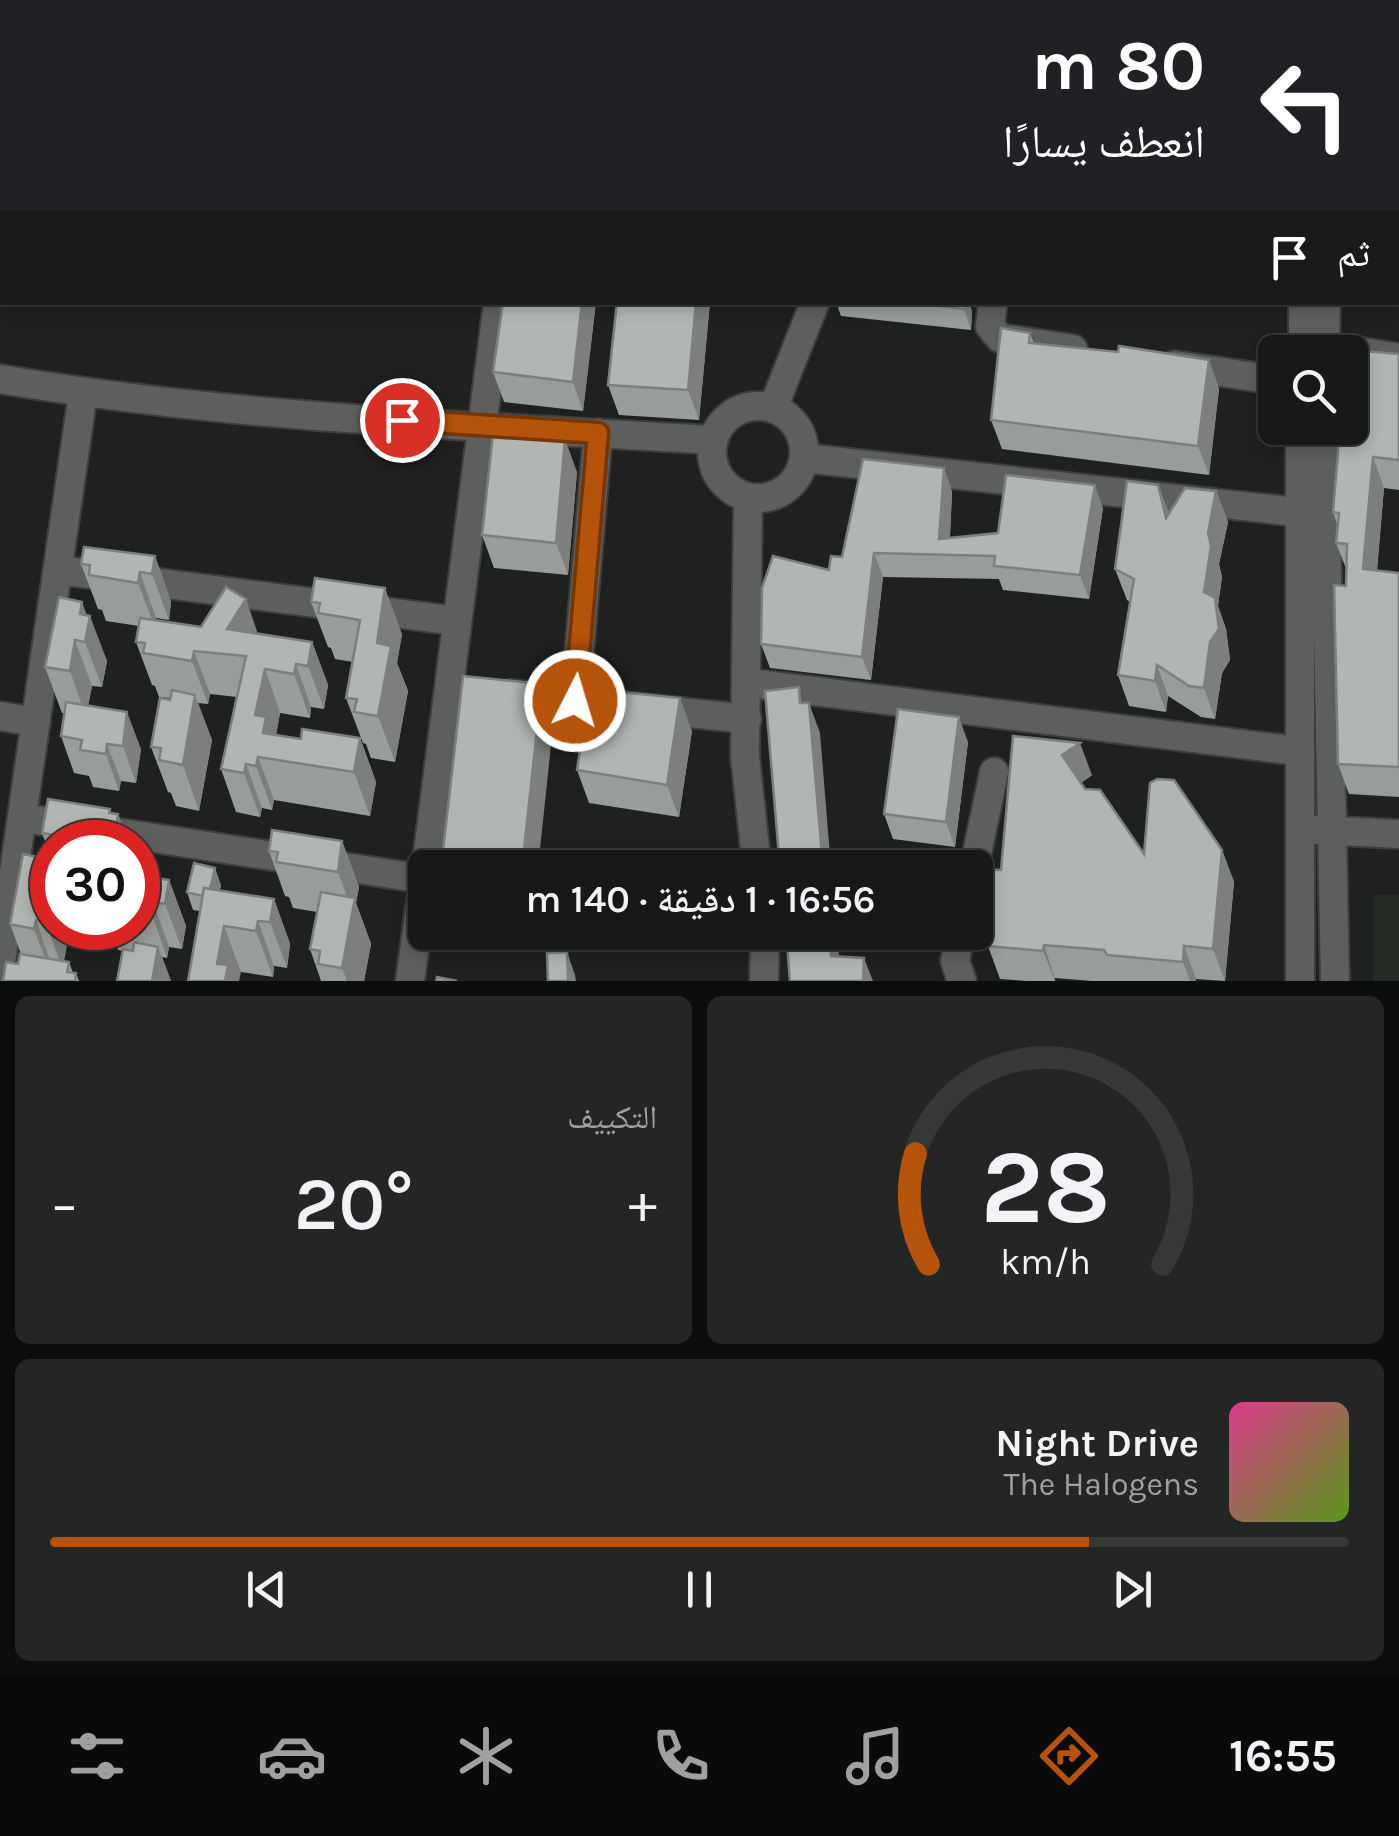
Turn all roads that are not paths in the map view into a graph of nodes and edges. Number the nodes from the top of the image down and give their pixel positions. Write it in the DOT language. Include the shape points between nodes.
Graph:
graph roads {
  1 [pos="498,305"];
  2 [pos="815,305"];
  3 [pos="993,305"];
  4 [pos="1304,305"];
  5 [pos="1325,305"];
  6 [pos="1313,335"];
  7 [pos="1320,335"];
  8 [pos="1098,353"];
  9 [pos="1368,355"];
  10 [pos="1399,358"];
  11 [pos="1157,362"];
  12 [pos="1258,377"];
  13 [pos="0,379"];
  14 [pos="84,393"];
  15 [pos="773,408"];
  16 [pos="482,426"];
  17 [pos="598,433"];
  18 [pos="713,440"];
  19 [pos="1299,445"];
  20 [pos="1324,445"];
  21 [pos="804,458"];
  22 [pos="748,497"];
  23 [pos="1297,512"];
  24 [pos="58,570"];
  25 [pos="457,620"];
  26 [pos="748,683"];
  27 [pos="448,688"];
  28 [pos="575,701"];
  29 [pos="0,716"];
  30 [pos="747,719"];
  31 [pos="36,722"];
  32 [pos="1297,751"];
  33 [pos="994,772"];
  34 [pos="22,818"];
  35 [pos="1335,829"];
  36 [pos="1300,830"];
  37 [pos="1399,834"];
  38 [pos="428,850"];
  39 [pos="755,850"];
  40 [pos="978,850"];
  41 [pos="408,871"];
  42 [pos="414,950"];
  43 [pos="765,950"];
  44 [pos="957,950"];
  45 [pos="0,969"];
  46 [pos="410,981"];
  47 [pos="764,981"];
  48 [pos="962,981"];
  49 [pos="1300,981"];
  50 [pos="1335,981"];
  1 -- 16 [label="street"];
  2 -- 15 [label="street"];
  3 -- 8 [label="street" via="990,326 1000,338"];
  4 -- 6 [label="street"];
  5 -- 7 [label="street"];
  9 -- 10 [label="street"];
  11 -- 12 [label="street"];
  13 -- 14 [label="street"];
  14 -- 16 [label="street"];
  14 -- 24 [label="street"];
  15 -- 18 [label="street" via="738,410"];
  15 -- 21 [label="street" via="800,431"];
  16 -- 17 [label="street"];
  16 -- 25 [label="street"];
  17 -- 18 [label="street"];
  17 -- 28 [label="street"];
  18 -- 22 [label="street" via="720,479"];
  19 -- 23 [label="street"];
  20 -- 35 [label="street"];
  21 -- 22 [label="street" via="782,492"];
  21 -- 23 [label="street"];
  22 -- 26 [label="street"];
  23 -- 32 [label="street"];
  24 -- 25 [label="street"];
  24 -- 31 [label="street"];
  25 -- 27 [label="street"];
  26 -- 30 [label="street"];
  26 -- 32 [label="street"];
  27 -- 28 [label="street"];
  27 -- 38 [label="street"];
  28 -- 30 [label="street"];
  29 -- 31 [label="street"];
  30 -- 39 [label="street"];
  31 -- 34 [label="street"];
  32 -- 36 [label="street"];
  33 -- 40 [label="street"];
  34 -- 41 [label="street"];
  34 -- 45 [label="street"];
  35 -- 36 [label="street"];
  35 -- 37 [label="street"];
  35 -- 50 [label="street"];
  36 -- 49 [label="street"];
  42 -- 46 [label="street"];
  43 -- 47 [label="street"];
  44 -- 48 [label="street"];
}
